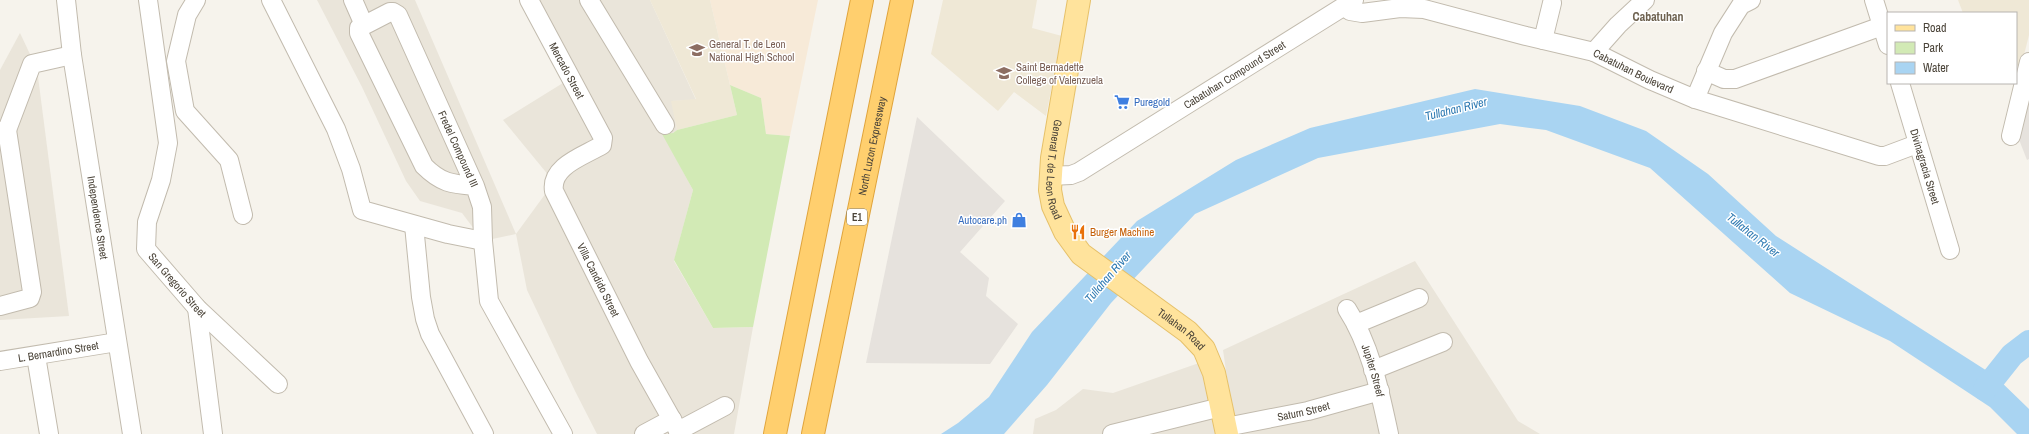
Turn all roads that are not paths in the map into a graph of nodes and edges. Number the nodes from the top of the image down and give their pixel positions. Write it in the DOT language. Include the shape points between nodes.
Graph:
graph roads {
  1 [pos="66,0"];
  2 [pos="148,0"];
  3 [pos="196,0"];
  4 [pos="271,0"];
  5 [pos="352,0"];
  6 [pos="529,0"];
  7 [pos="589,0"];
  8 [pos="862,0"];
  9 [pos="902,0"];
  10 [pos="1079,0"];
  11 [pos="1645,0"];
  12 [pos="1751,0"];
  13 [pos="1874,0"];
  14 [pos="1552,3"];
  15 [pos="1350,4"];
  16 [pos="364,25"];
  17 [pos="1882,26"];
  18 [pos="1543,40"];
  19 [pos="1887,42"];
  20 [pos="1594,52"];
  21 [pos="72,55"];
  22 [pos="2029,62"];
  23 [pos="1706,71"];
  24 [pos="1900,84"];
  25 [pos="1695,99"];
  26 [pos="665,125"];
  27 [pos="4,130"];
  28 [pos="2011,136"];
  29 [pos="603,142"];
  30 [pos="1917,144"];
  31 [pos="1050,176"];
  32 [pos="474,186"];
  33 [pos="242,215"];
  34 [pos="414,225"];
  35 [pos="482,240"];
  36 [pos="1950,250"];
  37 [pos="1086,259"];
  38 [pos="1419,298"];
  39 [pos="0,306"];
  40 [pos="197,308"];
  41 [pos="117,342"];
  42 [pos="1443,342"];
  43 [pos="36,356"];
  44 [pos="0,360"];
  45 [pos="1373,370"];
  46 [pos="278,384"];
  47 [pos="1380,391"];
  48 [pos="725,406"];
  49 [pos="1225,423"];
  50 [pos="677,428"];
  51 [pos="49,434"];
  52 [pos="132,434"];
  53 [pos="213,434"];
  54 [pos="484,434"];
  55 [pos="563,434"];
  56 [pos="644,434"];
  57 [pos="775,434"];
  58 [pos="813,434"];
  59 [pos="1112,434"];
  60 [pos="1389,434"];
  1 -- 21 [label="street, Independence Street"];
  2 -- 40 [label="street, San Gregorio Street" via="168,143 162,180 147,222 146,249"];
  3 -- 33 [label="street" via="187,15 176,61 185,111 229,160"];
  4 -- 34 [label="street" via="336,129 352,169 362,210"];
  5 -- 16 [label="street, Fredel Compound III"];
  6 -- 29 [label="street, Mercado Street" via="602,135"];
  7 -- 26 [label="street"];
  8 -- 57 [label="highway"];
  9 -- 58 [label="highway, North Luzon Expressway / E1"];
  10 -- 31 [label="main road, General T. de Leon Road"];
  11 -- 20 [label="street"];
  12 -- 23 [label="street" via="1741,4 1723,33"];
  13 -- 17 [label="street"];
  14 -- 18 [label="street"];
  15 -- 18 [label="street, Cabatuhan Boulevard" via="1350,11 1362,13 1400,8 1424,9"];
  15 -- 31 [label="street, Cabatuhan Compound Street" via="1079,172 1067,176"];
  16 -- 32 [label="street, Fredel Compound III" via="359,28 359,33 424,166 437,178"];
  16 -- 32 [label="street, Fredel Compound III" via="390,12 398,15"];
  17 -- 19 [label="street"];
  17 -- 23 [label="street" via="1736,79 1724,79"];
  18 -- 20 [label="street, Cabatuhan Boulevard"];
  20 -- 25 [label="street, Cabatuhan Boulevard"];
  21 -- 27 [label="street" via="32,64"];
  21 -- 41 [label="street, Independence Street"];
  22 -- 28 [label="street"];
  23 -- 25 [label="street"];
  24 -- 30 [label="street, Divinagracia Street" via="1912,117"];
  25 -- 30 [label="street, Cabatuhan Boulevard" via="1879,156"];
  27 -- 39 [label="street" via="32,292 30,298"];
  29 -- 50 [label="street, Villa Candido Street" via="563,168 557,174 554,191 639,360"];
  30 -- 36 [label="street, Divinagracia Street" via="1927,169"];
  31 -- 37 [label="main road, General T. de Leon Road" via="1050,190 1057,216 1065,232"];
  32 -- 35 [label="street" via="482,207"];
  34 -- 35 [label="street"];
  34 -- 54 [label="street" via="427,326"];
  35 -- 55 [label="street" via="489,301"];
  37 -- 49 [label="main road, Tullahan Road" via="1188,332 1204,349 1212,367"];
  38 -- 45 [label="street, Jupiter Streef" via="1352,316"];
  40 -- 46 [label="street"];
  40 -- 53 [label="street, San Gregorio Street"];
  41 -- 43 [label="street, L. Bernardino Street"];
  41 -- 52 [label="street, Independence Street"];
  42 -- 45 [label="street"];
  43 -- 44 [label="street, L. Bernardino Street"];
  43 -- 51 [label="street"];
  45 -- 47 [label="street, Jupiter Streef"];
  47 -- 49 [label="street, Saturn Street" via="1308,411"];
  47 -- 60 [label="street, Jupiter Streef"];
  48 -- 50 [label="street"];
  49 -- 59 [label="street, Saturn Street"];
  50 -- 56 [label="street"];
}
